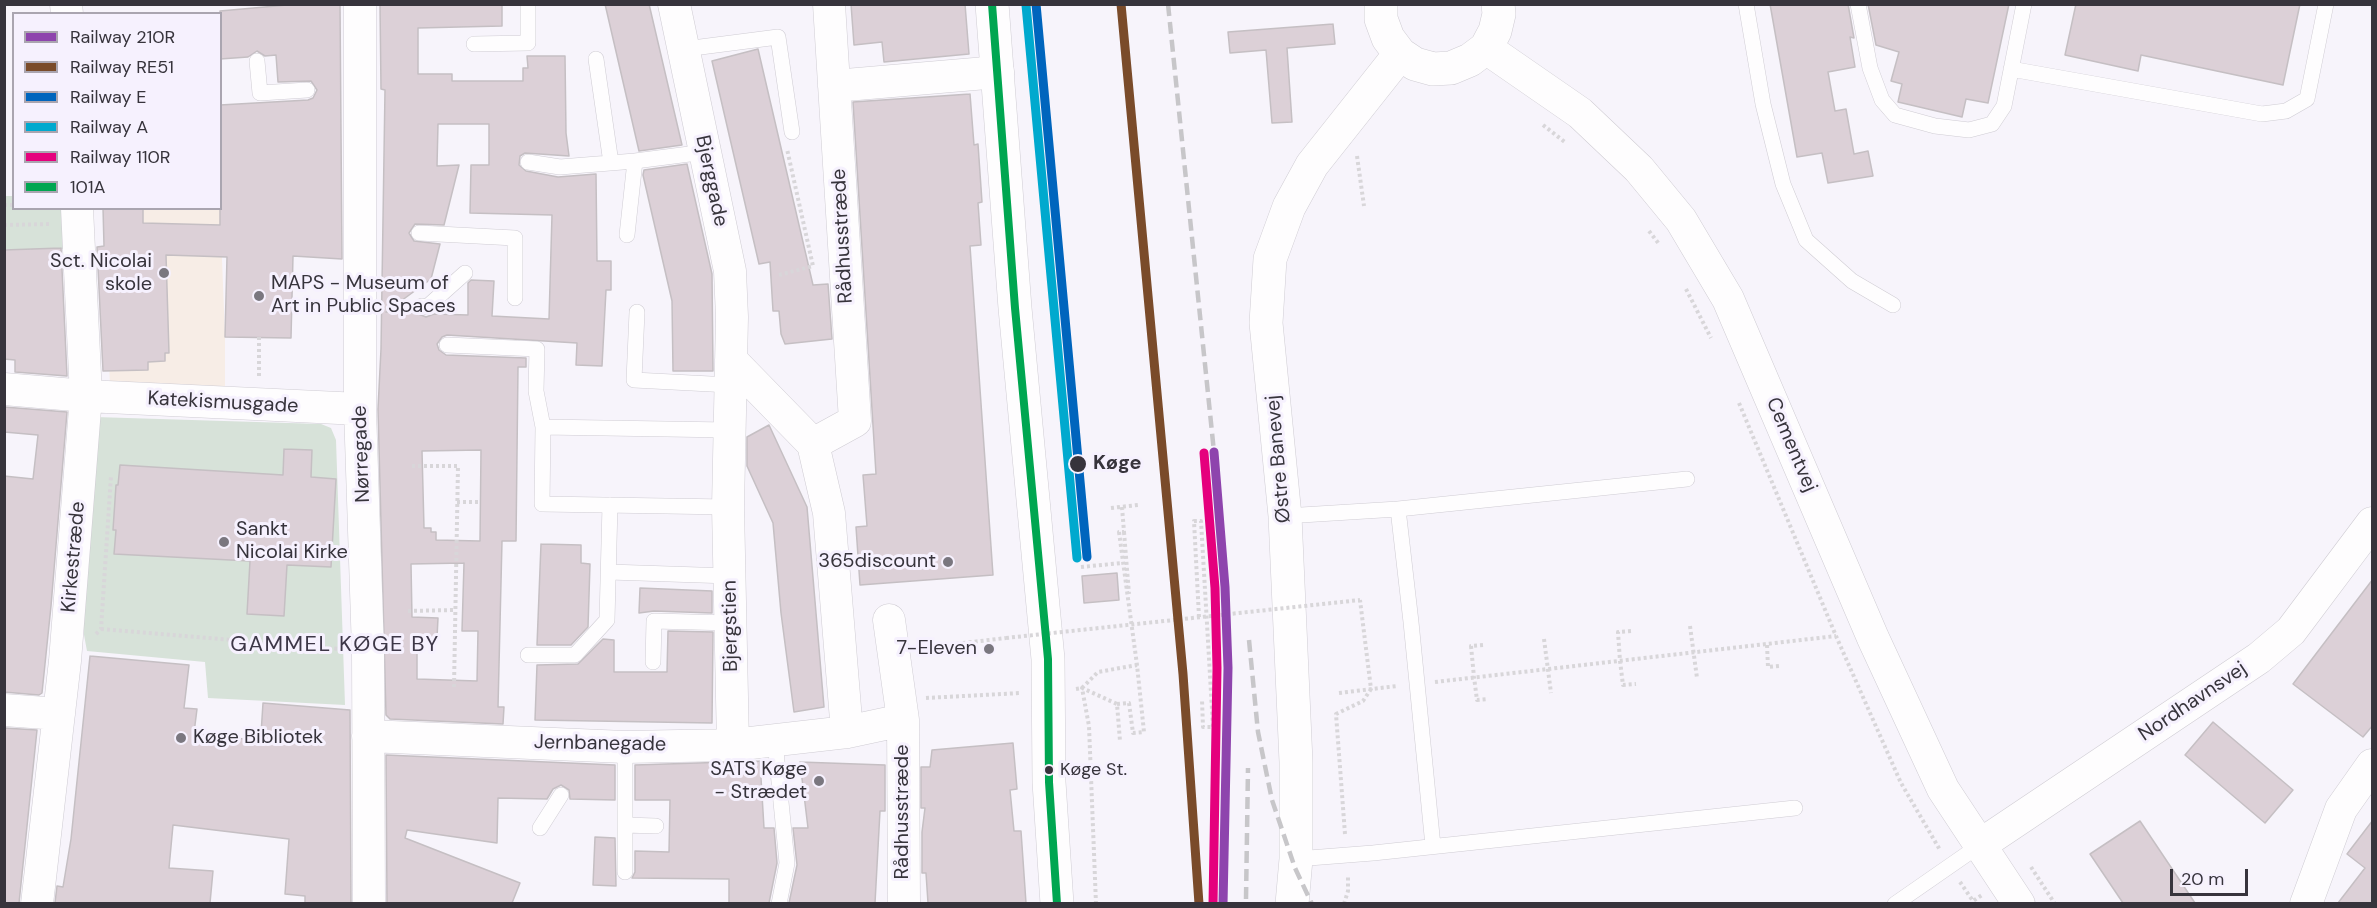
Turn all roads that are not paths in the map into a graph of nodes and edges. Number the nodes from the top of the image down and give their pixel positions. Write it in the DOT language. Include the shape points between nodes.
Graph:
graph roads {
  1 [pos="360,4"];
  2 [pos="528,4"];
  3 [pos="674,4"];
  4 [pos="829,4"];
  5 [pos="992,4"];
  6 [pos="1382,4"];
  7 [pos="1498,4"];
  8 [pos="1746,4"];
  9 [pos="1858,4"];
  10 [pos="2024,4"];
  11 [pos="2326,4"];
  12 [pos="474,44"];
  13 [pos="1486,48"];
  14 [pos="685,49"];
  15 [pos="1400,54"];
  16 [pos="596,59"];
  17 [pos="257,61"];
  18 [pos="2011,69"];
  19 [pos="998,72"];
  20 [pos="834,86"];
  21 [pos="307,90"];
  22 [pos="792,132"];
  23 [pos="705,152"];
  24 [pos="635,161"];
  25 [pos="528,162"];
  26 [pos="611,163"];
  27 [pos="77,216"];
  28 [pos="419,233"];
  29 [pos="627,235"];
  30 [pos="465,273"];
  31 [pos="515,298"];
  32 [pos="1893,305"];
  33 [pos="422,306"];
  34 [pos="637,312"];
  35 [pos="447,345"];
  36 [pos="730,373"];
  37 [pos="4,389"];
  38 [pos="86,396"];
  39 [pos="360,409"];
  40 [pos="543,427"];
  41 [pos="729,430"];
  42 [pos="813,444"];
  43 [pos="1687,479"];
  44 [pos="610,505"];
  45 [pos="728,507"];
  46 [pos="1398,509"];
  47 [pos="1284,516"];
  48 [pos="2373,523"];
  49 [pos="609,572"];
  50 [pos="730,576"];
  51 [pos="731,623"];
  52 [pos="839,632"];
  53 [pos="528,655"];
  54 [pos="653,662"];
  55 [pos="902,709"];
  56 [pos="4,710"];
  57 [pos="59,714"];
  58 [pos="839,733"];
  59 [pos="368,736"];
  60 [pos="775,741"];
  61 [pos="733,745"];
  62 [pos="625,747"];
  63 [pos="2373,765"];
  64 [pos="561,795"];
  65 [pos="1795,808"];
  66 [pos="625,825"];
  67 [pos="656,826"];
  68 [pos="540,828"];
  69 [pos="1980,845"];
  70 [pos="1433,846"];
  71 [pos="1296,859"];
  72 [pos="625,872"];
  73 [pos="37,903"];
  74 [pos="369,903"];
  75 [pos="779,903"];
  76 [pos="904,903"];
  77 [pos="1057,903"];
  78 [pos="1292,903"];
  79 [pos="1896,903"];
  80 [pos="2019,903"];
  81 [pos="2306,903"];
  1 -- 39 [label="street, Nørregade" via="351,88 370,304"];
  2 -- 12 [label="lane" via="528,43"];
  3 -- 14 [label="street, Bjerggade"];
  4 -- 20 [label="street, Rådhusstræde"];
  5 -- 19 [label="street"];
  6 -- 15 [label="street" via="1381,19"];
  7 -- 13 [label="street" via="1495,31"];
  8 -- 32 [label="lane" via="1763,104 1783,184 1806,240 1852,281"];
  9 -- 18 [label="lane" via="1870,68 1882,100 1895,115 1969,130 1992,124 2004,106"];
  10 -- 18 [label="lane"];
  11 -- 18 [label="lane" via="2307,99 2286,111 2262,114"];
  13 -- 15 [label="street" via="1451,68 1433,69"];
  13 -- 69 [label="street, Cementvej" via="1580,113 1639,169 1681,220 1728,299 1910,721 1943,789"];
  14 -- 22 [label="lane" via="778,37"];
  14 -- 23 [label="street, Bjerggade"];
  15 -- 47 [label="street, Østre Banevej" via="1312,165 1289,207 1270,259 1266,323"];
  16 -- 26 [label="lane"];
  17 -- 21 [label="lane" via="260,93"];
  19 -- 20 [label="street"];
  19 -- 77 [label="street" via="1048,659 1049,782"];
  20 -- 42 [label="street, Rådhusstræde" via="855,421"];
  23 -- 24 [label="lane"];
  23 -- 36 [label="street, Bjerggade" via="730,271"];
  24 -- 26 [label="lane"];
  24 -- 29 [label="lane"];
  25 -- 26 [label="lane" via="560,167"];
  27 -- 38 [label="street, Kirkestræde"];
  28 -- 31 [label="lane" via="515,238"];
  30 -- 33 [label="lane" via="427,307"];
  34 -- 36 [label="lane" via="634,380"];
  35 -- 40 [label="lane" via="537,349 536,391"];
  36 -- 41 [label="street, Bjerggade"];
  36 -- 42 [label="street"];
  37 -- 38 [label="street, Katekismusgade"];
  38 -- 39 [label="street, Katekismusgade"];
  38 -- 57 [label="street, Kirkestræde"];
  39 -- 59 [label="street, Nørregade"];
  40 -- 41 [label="lane"];
  40 -- 44 [label="lane" via="542,504"];
  41 -- 45 [label="street, Bjerggade"];
  42 -- 52 [label="street" via="829,513"];
  43 -- 46 [label="lane"];
  44 -- 45 [label="lane"];
  44 -- 49 [label="lane"];
  45 -- 50 [label="street, Bjergstien"];
  46 -- 47 [label="lane"];
  46 -- 70 [label="lane"];
  47 -- 71 [label="street, Østre Banevej" via="1296,762"];
  48 -- 69 [label="street, Nordhavnsvej" via="2291,631 2259,658"];
  49 -- 50 [label="lane"];
  49 -- 53 [label="lane" via="607,620 575,655"];
  50 -- 51 [label="street, Bjergstien"];
  51 -- 54 [label="lane" via="654,621"];
  51 -- 61 [label="street, Bjergstien"];
  52 -- 55 [label="street, Rådhusstræde" via="889,624"];
  52 -- 58 [label="street"];
  55 -- 58 [label="street, Jernbanegade"];
  55 -- 76 [label="street, Rådhusstræde"];
  56 -- 57 [label="street"];
  57 -- 73 [label="street, Kirkestræde"];
  58 -- 60 [label="street, Jernbanegade"];
  59 -- 62 [label="street, Jernbanegade" via="562,748"];
  59 -- 74 [label="street, Nørregade"];
  60 -- 61 [label="street, Jernbanegade"];
  60 -- 75 [label="lane" via="787,862"];
  61 -- 62 [label="street, Jernbanegade"];
  62 -- 66 [label="lane"];
  63 -- 81 [label="street" via="2341,808"];
  64 -- 68 [label="lane"];
  65 -- 70 [label="lane"];
  66 -- 67 [label="lane"];
  66 -- 72 [label="lane"];
  69 -- 79 [label="lane"];
  69 -- 80 [label="street, Cementvej"];
  70 -- 71 [label="lane"];
  71 -- 78 [label="street, Østre Banevej"];
}
